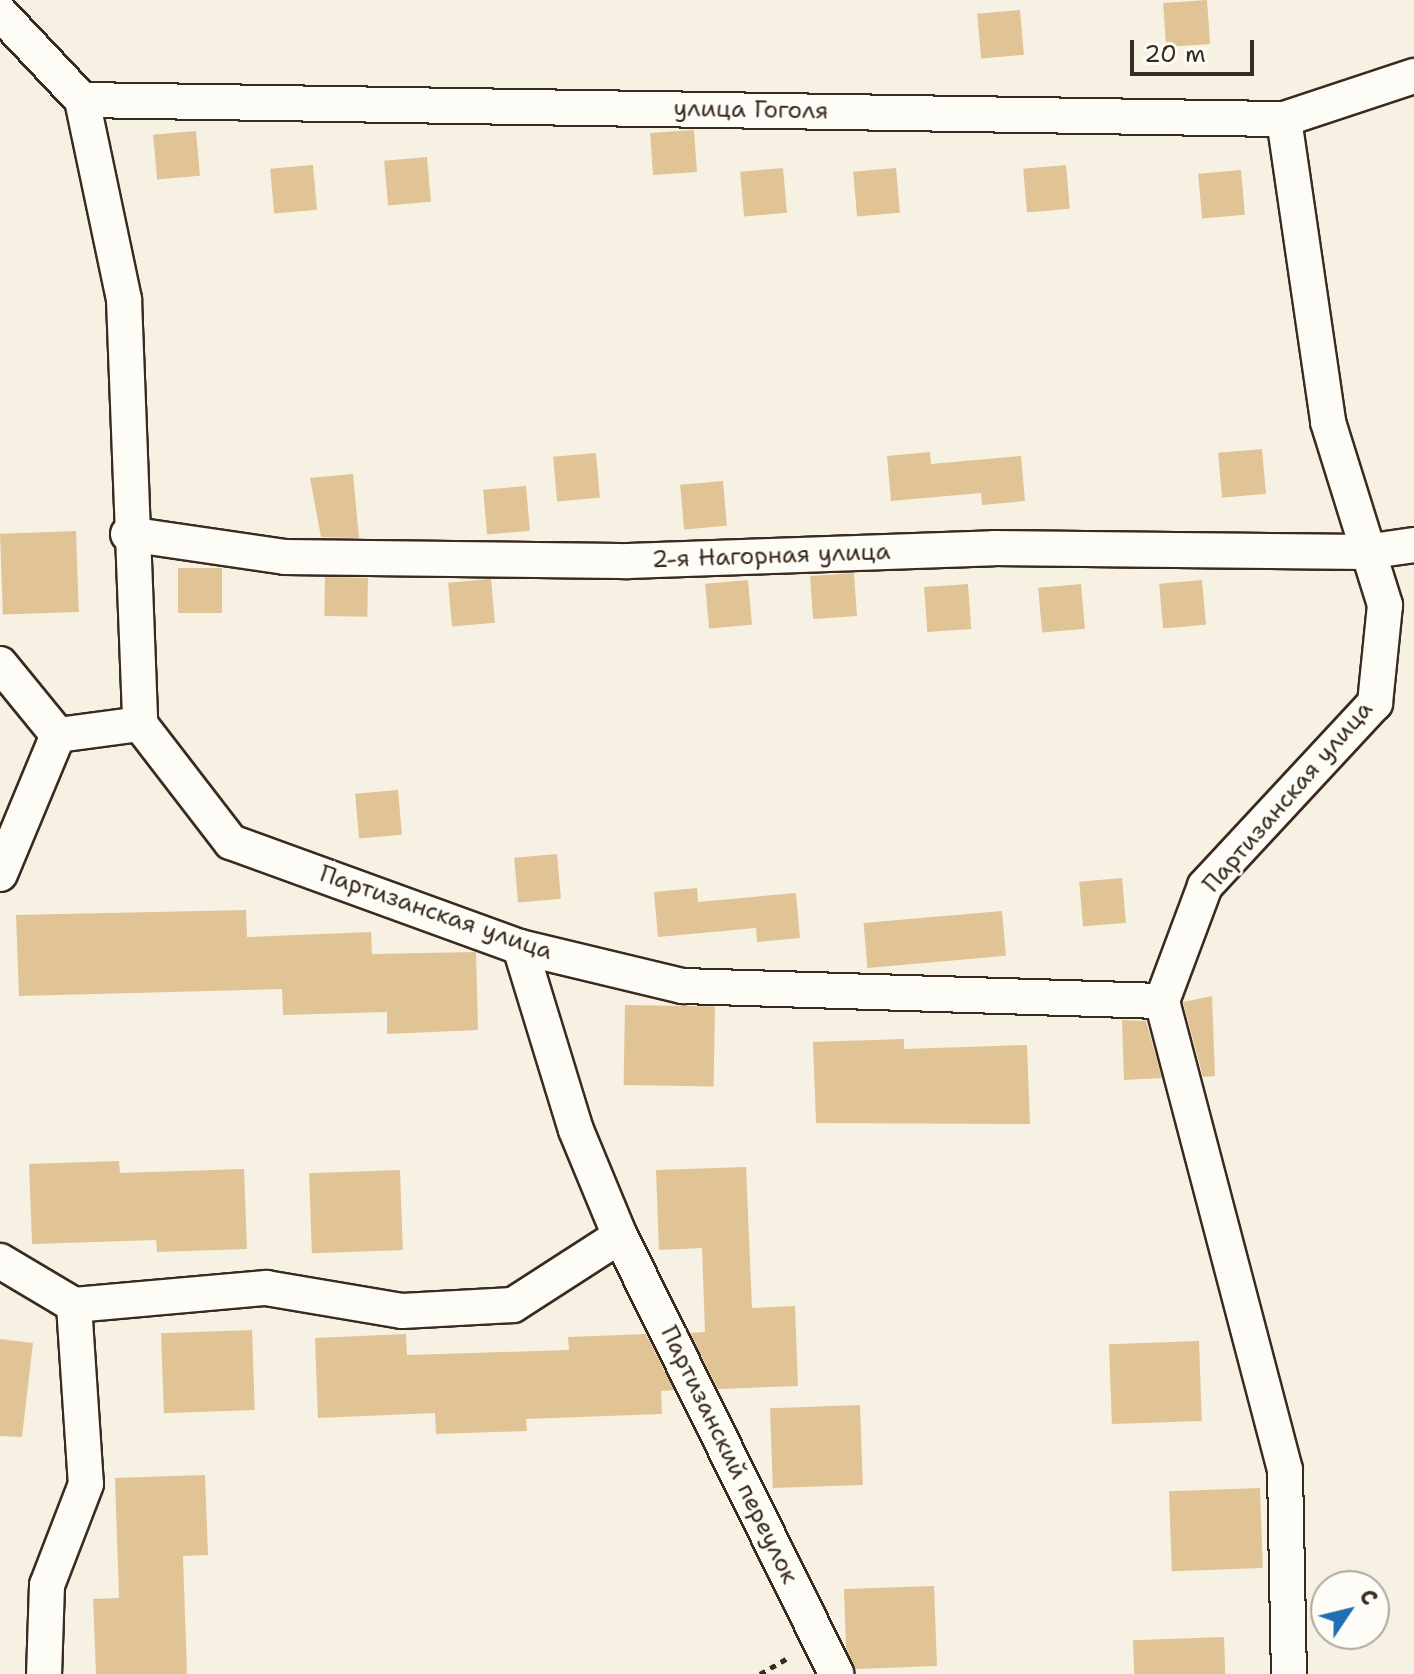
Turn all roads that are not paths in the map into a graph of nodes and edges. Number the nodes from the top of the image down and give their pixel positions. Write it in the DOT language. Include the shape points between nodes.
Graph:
graph roads {
  1 [pos="0,13"];
  2 [pos="1414,76"];
  3 [pos="82,100"];
  4 [pos="1284,119"];
  5 [pos="128,534"];
  6 [pos="1414,545"];
  7 [pos="1365,552"];
  8 [pos="0,664"];
  9 [pos="140,724"];
  10 [pos="58,735"];
  11 [pos="0,874"];
  12 [pos="520,947"];
  13 [pos="1162,1001"];
  14 [pos="620,1236"];
  15 [pos="0,1261"];
  16 [pos="74,1305"];
  17 [pos="44,1674"];
  18 [pos="836,1674"];
  19 [pos="1289,1674"];
  1 -- 3 [label="street"];
  2 -- 4 [label="street, улица Гоголя"];
  3 -- 4 [label="street, улица Гоголя"];
  3 -- 5 [label="street" via="124,300"];
  4 -- 7 [label="street, Партизанская улица" via="1328,422"];
  5 -- 7 [label="street, 2-я Нагорная улица" via="285,557 628,561 994,548"];
  5 -- 9 [label="street"];
  6 -- 7 [label="street, 2-я Нагорная улица"];
  7 -- 13 [label="street, Партизанская улица" via="1385,605 1375,703 1205,886"];
  8 -- 10 [label="street"];
  9 -- 10 [label="street"];
  9 -- 12 [label="street, Партизанская улица" via="231,842"];
  10 -- 11 [label="street"];
  12 -- 13 [label="street, Партизанская улица" via="683,986"];
  12 -- 14 [label="street, Партизанский переулок" via="576,1130"];
  13 -- 19 [label="street" via="1285,1470"];
  14 -- 16 [label="street" via="513,1305 402,1311 266,1288"];
  14 -- 18 [label="street, Партизанский переулок"];
  15 -- 16 [label="street"];
  16 -- 17 [label="street" via="86,1484 47,1585"];
}
